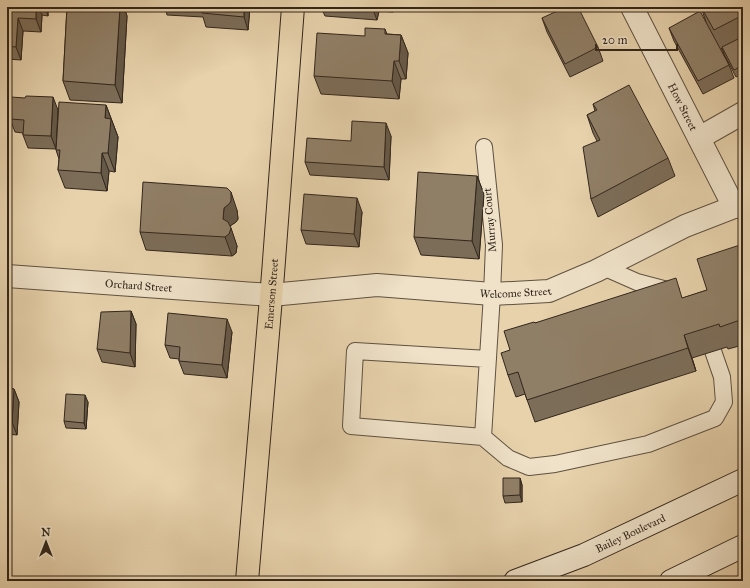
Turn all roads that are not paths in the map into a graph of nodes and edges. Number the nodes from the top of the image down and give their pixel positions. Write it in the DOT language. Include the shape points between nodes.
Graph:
graph roads {
  1 [pos="293,7"];
  2 [pos="632,7"];
  3 [pos="743,113"];
  4 [pos="699,138"];
  5 [pos="484,147"];
  6 [pos="738,207"];
  7 [pos="603,267"];
  8 [pos="7,276"];
  9 [pos="492,294"];
  10 [pos="271,295"];
  11 [pos="683,297"];
  12 [pos="713,351"];
  13 [pos="488,359"];
  14 [pos="484,437"];
  15 [pos="743,480"];
  16 [pos="743,546"];
  17 [pos="247,581"];
  18 [pos="515,581"];
  19 [pos="671,581"];
  1 -- 10 [label="main road, Emerson Street"];
  2 -- 4 [label="street, How Street"];
  3 -- 4 [label="street"];
  4 -- 6 [label="street, How Street"];
  5 -- 9 [label="lane, Murray Court" via="494,244"];
  6 -- 7 [label="street, Welcome Street" via="685,226"];
  7 -- 9 [label="street, Welcome Street" via="549,291"];
  7 -- 11 [label="lane" via="637,282 678,292"];
  8 -- 10 [label="street, Orchard Street"];
  9 -- 10 [label="street, Welcome Street" via="377,285"];
  9 -- 13 [label="lane, Murray Court"];
  10 -- 17 [label="main road, Emerson Street"];
  12 -- 14 [label="lane" via="722,377 724,402 715,418 648,444 529,467 508,458"];
  13 -- 14 [label="lane, Murray Court"];
  13 -- 14 [label="lane" via="355,351 351,426"];
  15 -- 18 [label="street, Bailey Boulevard" via="584,555"];
  16 -- 19 [label="street"];
}
